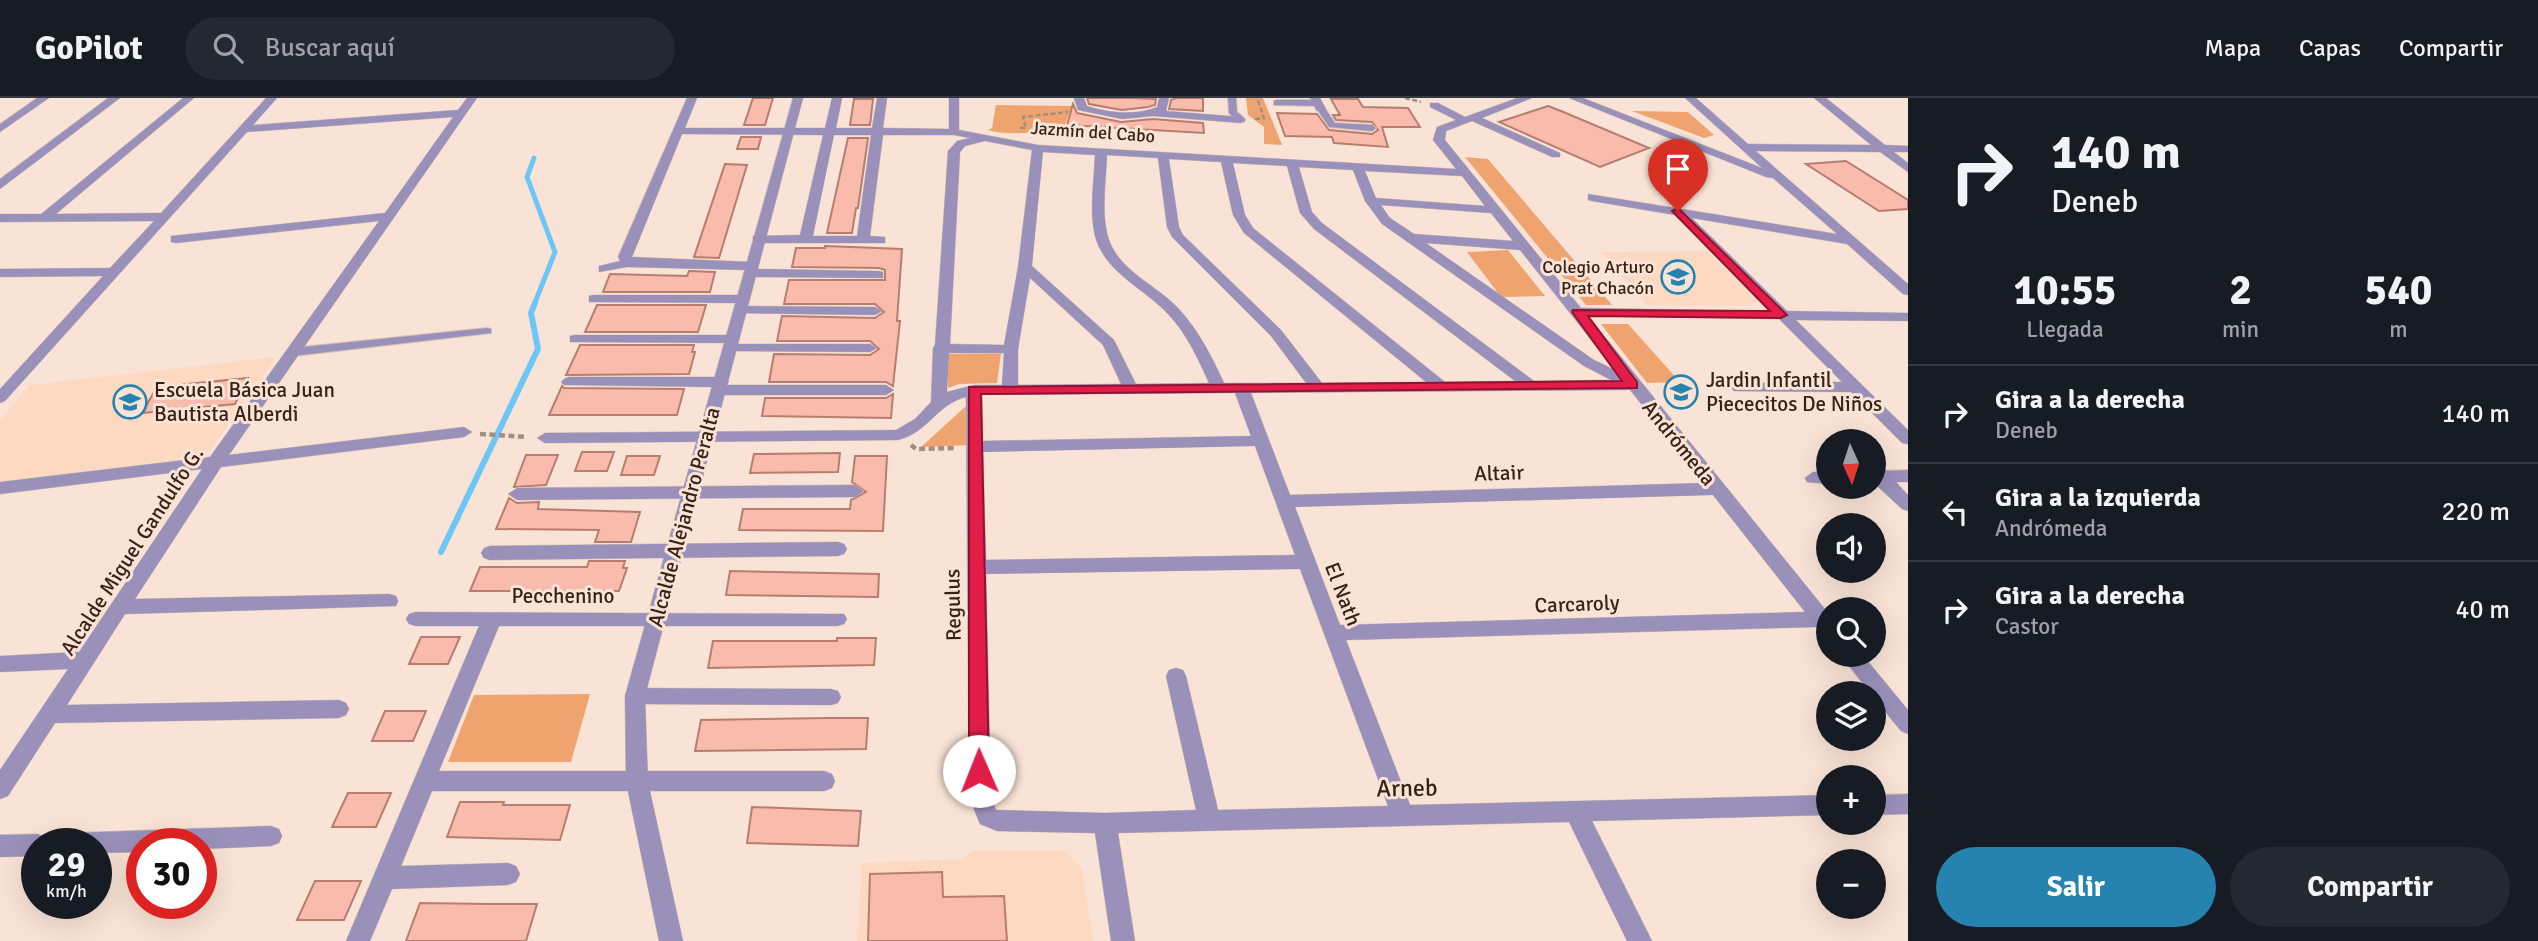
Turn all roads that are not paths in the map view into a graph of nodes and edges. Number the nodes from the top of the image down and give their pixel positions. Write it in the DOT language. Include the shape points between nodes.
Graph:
graph roads {
  1 [pos="44,98"];
  2 [pos="115,98"];
  3 [pos="189,98"];
  4 [pos="272,98"];
  5 [pos="472,98"];
  6 [pos="692,98"];
  7 [pos="798,98"];
  8 [pos="837,98"];
  9 [pos="882,98"];
  10 [pos="954,98"];
  11 [pos="1164,98"];
  12 [pos="1232,98"];
  13 [pos="1527,98"];
  14 [pos="1574,98"];
  15 [pos="1690,98"];
  16 [pos="1819,98"];
  17 [pos="1081,103"];
  18 [pos="1277,103"];
  19 [pos="1318,103"];
  20 [pos="1434,105"];
  21 [pos="462,113"];
  22 [pos="1155,113"];
  23 [pos="1468,118"];
  24 [pos="1241,120"];
  25 [pos="1372,128"];
  26 [pos="0,129"];
  27 [pos="244,129"];
  28 [pos="678,131"];
  29 [pos="788,131"];
  30 [pos="830,131"];
  31 [pos="878,131"];
  32 [pos="954,132"];
  33 [pos="995,138"];
  34 [pos="1696,146"];
  35 [pos="1038,148"];
  36 [pos="1746,148"];
  37 [pos="1882,148"];
  38 [pos="1908,149"];
  39 [pos="1101,151"];
  40 [pos="1163,154"];
  41 [pos="1556,155"];
  42 [pos="1226,158"];
  43 [pos="1292,163"];
  44 [pos="1358,166"];
  45 [pos="1908,169"];
  46 [pos="1465,173"];
  47 [pos="1780,180"];
  48 [pos="0,185"];
  49 [pos="1592,197"];
  50 [pos="1371,201"];
  51 [pos="1495,210"];
  52 [pos="1678,211"];
  53 [pos="389,216"];
  54 [pos="45,217"];
  55 [pos="163,217"];
  56 [pos="0,218"];
  57 [pos="1410,238"];
  58 [pos="176,239"];
  59 [pos="758,239"];
  60 [pos="806,239"];
  61 [pos="863,239"];
  62 [pos="880,240"];
  63 [pos="1849,241"];
  64 [pos="1524,246"];
  65 [pos="627,263"];
  66 [pos="1025,267"];
  67 [pos="604,269"];
  68 [pos="751,269"];
  69 [pos="114,272"];
  70 [pos="0,273"];
  71 [pos="878,275"];
  72 [pos="1905,285"];
  73 [pos="593,299"];
  74 [pos="742,304"];
  75 [pos="876,311"];
  76 [pos="1578,312"];
  77 [pos="1781,315"];
  78 [pos="1908,317"];
  79 [pos="487,331"];
  80 [pos="575,339"];
  81 [pos="731,344"];
  82 [pos="870,348"];
  83 [pos="940,348"];
  84 [pos="1011,349"];
  85 [pos="293,352"];
  86 [pos="569,382"];
  87 [pos="1632,385"];
  88 [pos="720,386"];
  89 [pos="1531,386"];
  90 [pos="1130,387"];
  91 [pos="1218,387"];
  92 [pos="1442,387"];
  93 [pos="1854,387"];
  94 [pos="1739,388"];
  95 [pos="1010,389"];
  96 [pos="1318,389"];
  97 [pos="886,390"];
  98 [pos="974,390"];
  99 [pos="1242,390"];
  100 [pos="0,398"];
  101 [pos="939,403"];
  102 [pos="464,432"];
  103 [pos="706,437"];
  104 [pos="545,438"];
  105 [pos="1908,439"];
  106 [pos="1263,442"];
  107 [pos="975,447"];
  108 [pos="216,461"];
  109 [pos="1908,476"];
  110 [pos="1886,477"];
  111 [pos="1886,484"];
  112 [pos="0,488"];
  113 [pos="1716,489"];
  114 [pos="855,491"];
  115 [pos="691,492"];
  116 [pos="517,494"];
  117 [pos="1284,501"];
  118 [pos="1908,505"];
  119 [pos="838,549"];
  120 [pos="674,551"];
  121 [pos="490,553"];
  122 [pos="1306,562"];
  123 [pos="975,567"];
  124 [pos="389,601"];
  125 [pos="120,607"];
  126 [pos="1816,613"];
  127 [pos="416,619"];
  128 [pos="492,619"];
  129 [pos="656,619"];
  130 [pos="837,619"];
  131 [pos="1816,624"];
  132 [pos="1334,633"];
  133 [pos="85,660"];
  134 [pos="0,664"];
  135 [pos="1861,667"];
  136 [pos="1176,676"];
  137 [pos="635,696"];
  138 [pos="831,697"];
  139 [pos="339,709"];
  140 [pos="49,714"];
  141 [pos="1908,725"];
  142 [pos="3,781"];
  143 [pos="426,781"];
  144 [pos="824,781"];
  145 [pos="637,782"];
  146 [pos="1886,804"];
  147 [pos="1908,804"];
  148 [pos="1816,806"];
  149 [pos="1575,811"];
  150 [pos="1402,814"];
  151 [pos="988,817"];
  152 [pos="1209,818"];
  153 [pos="1105,823"];
  154 [pos="271,836"];
  155 [pos="112,842"];
  156 [pos="21,845"];
  157 [pos="0,846"];
  158 [pos="508,874"];
  159 [pos="385,878"];
  160 [pos="358,941"];
  161 [pos="671,941"];
  162 [pos="1123,941"];
  163 [pos="1640,941"];
  1 -- 26 [label="street"];
  2 -- 48 [label="street"];
  3 -- 54 [label="street"];
  4 -- 27 [label="street"];
  5 -- 21 [label="street, Alcalde Miguel Gandulfo G."];
  6 -- 28 [label="street"];
  7 -- 29 [label="street, Alcalde Alejandro Peralta"];
  8 -- 30 [label="street"];
  9 -- 31 [label="street"];
  10 -- 32 [label="street"];
  11 -- 22 [label="street" via="1162,109"];
  12 -- 24 [label="lane" via="1233,113"];
  13 -- 23 [label="street, Andrómeda"];
  14 -- 34 [label="street"];
  15 -- 36 [label="street"];
  16 -- 37 [label="street"];
  17 -- 22 [label="street" via="1092,112"];
  18 -- 19 [label="lane"];
  19 -- 25 [label="lane" via="1332,125"];
  20 -- 23 [label="street"];
  21 -- 27 [label="street"];
  21 -- 53 [label="street, Alcalde Miguel Gandulfo G."];
  22 -- 24 [label="street"];
  23 -- 41 [label="street"];
  23 -- 46 [label="street, Andrómeda" via="1438,134"];
  27 -- 55 [label="street"];
  28 -- 29 [label="street, Jazmín del Cabo"];
  28 -- 65 [label="street" via="625,257"];
  29 -- 30 [label="street, Jazmín del Cabo"];
  29 -- 59 [label="street, Alcalde Alejandro Peralta"];
  30 -- 31 [label="street, Jazmín del Cabo"];
  30 -- 60 [label="street"];
  31 -- 32 [label="street, Jazmín del Cabo"];
  31 -- 61 [label="street"];
  32 -- 33 [label="street, Jazmín del Cabo"];
  33 -- 35 [label="street, Jazmín del Cabo"];
  33 -- 83 [label="street" via="961,143 954,151"];
  34 -- 36 [label="street"];
  34 -- 47 [label="street"];
  35 -- 39 [label="street, Jazmín del Cabo"];
  35 -- 66 [label="street"];
  36 -- 37 [label="street"];
  36 -- 47 [label="street"];
  37 -- 38 [label="street"];
  37 -- 45 [label="street"];
  39 -- 40 [label="street, Jazmín del Cabo"];
  39 -- 91 [label="street" via="1102,237 1108,251 1121,268 1174,311 1201,346"];
  40 -- 42 [label="street, Jazmín del Cabo"];
  40 -- 96 [label="street" via="1172,227 1178,237 1276,333"];
  42 -- 43 [label="street, Jazmín del Cabo"];
  42 -- 92 [label="street" via="1248,229"];
  43 -- 44 [label="street, Jazmín del Cabo"];
  43 -- 89 [label="street" via="1307,214 1318,226"];
  44 -- 46 [label="street, Jazmín del Cabo"];
  44 -- 50 [label="street"];
  46 -- 51 [label="street, Andrómeda"];
  47 -- 63 [label="street"];
  49 -- 52 [label="street"];
  50 -- 51 [label="street"];
  50 -- 57 [label="street" via="1386,221"];
  51 -- 64 [label="street, Andrómeda"];
  52 -- 63 [label="street"];
  52 -- 77 [label="street"];
  53 -- 58 [label="street"];
  53 -- 85 [label="street, Alcalde Miguel Gandulfo G."];
  54 -- 55 [label="street"];
  54 -- 56 [label="street"];
  55 -- 69 [label="street"];
  57 -- 64 [label="street"];
  57 -- 87 [label="street" via="1589,363"];
  59 -- 60 [label="street"];
  59 -- 68 [label="street, Alcalde Alejandro Peralta"];
  60 -- 61 [label="street"];
  61 -- 62 [label="street"];
  63 -- 72 [label="street"];
  64 -- 76 [label="street, Andrómeda"];
  65 -- 67 [label="street"];
  65 -- 68 [label="street"];
  66 -- 84 [label="street"];
  66 -- 90 [label="street" via="1109,343"];
  68 -- 71 [label="street"];
  68 -- 74 [label="street, Alcalde Alejandro Peralta"];
  69 -- 70 [label="street"];
  69 -- 100 [label="street"];
  73 -- 74 [label="street"];
  74 -- 75 [label="street"];
  74 -- 81 [label="street, Alcalde Alejandro Peralta"];
  76 -- 77 [label="street"];
  76 -- 87 [label="street, Andrómeda"];
  77 -- 78 [label="street"];
  77 -- 93 [label="street"];
  79 -- 85 [label="lane"];
  80 -- 81 [label="street"];
  81 -- 82 [label="street"];
  81 -- 88 [label="street, Alcalde Alejandro Peralta"];
  83 -- 84 [label="street"];
  83 -- 101 [label="street"];
  84 -- 95 [label="street"];
  85 -- 108 [label="street, Alcalde Miguel Gandulfo G."];
  86 -- 88 [label="street"];
  87 -- 89 [label="street"];
  87 -- 113 [label="street, Andrómeda"];
  88 -- 97 [label="street"];
  88 -- 103 [label="street, Alcalde Alejandro Peralta"];
  89 -- 92 [label="street"];
  90 -- 91 [label="street"];
  90 -- 95 [label="street"];
  91 -- 99 [label="street"];
  92 -- 96 [label="street"];
  93 -- 94 [label="street"];
  93 -- 105 [label="street"];
  95 -- 98 [label="street"];
  96 -- 99 [label="street"];
  98 -- 101 [label="street"];
  98 -- 107 [label="street, Regulus"];
  99 -- 106 [label="street, El Nath"];
  101 -- 103 [label="street" via="917,429 898,435"];
  102 -- 108 [label="street"];
  103 -- 104 [label="street"];
  103 -- 115 [label="street, Alcalde Alejandro Peralta"];
  106 -- 107 [label="street"];
  106 -- 117 [label="street, El Nath"];
  107 -- 123 [label="street, Regulus"];
  108 -- 112 [label="street"];
  108 -- 125 [label="street, Alcalde Miguel Gandulfo G."];
  109 -- 110 [label="street"];
  111 -- 118 [label="street"];
  113 -- 117 [label="street, Altair"];
  113 -- 126 [label="street, Andrómeda"];
  114 -- 115 [label="street"];
  115 -- 116 [label="street"];
  115 -- 120 [label="street, Alcalde Alejandro Peralta"];
  117 -- 122 [label="street, El Nath"];
  119 -- 120 [label="street"];
  120 -- 121 [label="street"];
  120 -- 129 [label="street, Alcalde Alejandro Peralta"];
  122 -- 123 [label="street"];
  122 -- 132 [label="street, El Nath"];
  123 -- 151 [label="street, Regulus" via="980,797"];
  124 -- 125 [label="street"];
  125 -- 133 [label="street, Alcalde Miguel Gandulfo G."];
  127 -- 128 [label="street, Pecchenino"];
  128 -- 129 [label="street, Pecchenino"];
  128 -- 143 [label="street"];
  129 -- 130 [label="street, Pecchenino"];
  129 -- 137 [label="street, Alcalde Alejandro Peralta"];
  131 -- 132 [label="street, Carcaroly"];
  132 -- 150 [label="street, El Nath"];
  133 -- 134 [label="street"];
  133 -- 140 [label="street, Alcalde Miguel Gandulfo G."];
  135 -- 141 [label="street"];
  136 -- 152 [label="street"];
  137 -- 138 [label="street"];
  137 -- 145 [label="street, Alcalde Alejandro Peralta"];
  139 -- 140 [label="street"];
  140 -- 142 [label="street, Alcalde Miguel Gandulfo G."];
  143 -- 145 [label="street"];
  143 -- 159 [label="street"];
  144 -- 145 [label="street"];
  145 -- 161 [label="street, Alcalde Alejandro Peralta"];
  146 -- 147 [label="street"];
  148 -- 149 [label="street, Arneb"];
  149 -- 150 [label="street, Arneb"];
  149 -- 163 [label="street"];
  150 -- 152 [label="street, Arneb"];
  151 -- 153 [label="street, Arneb" via="1011,823"];
  152 -- 153 [label="street, Arneb"];
  153 -- 162 [label="street"];
  154 -- 155 [label="street"];
  156 -- 157 [label="street"];
  158 -- 159 [label="street"];
  159 -- 160 [label="street"];
}
